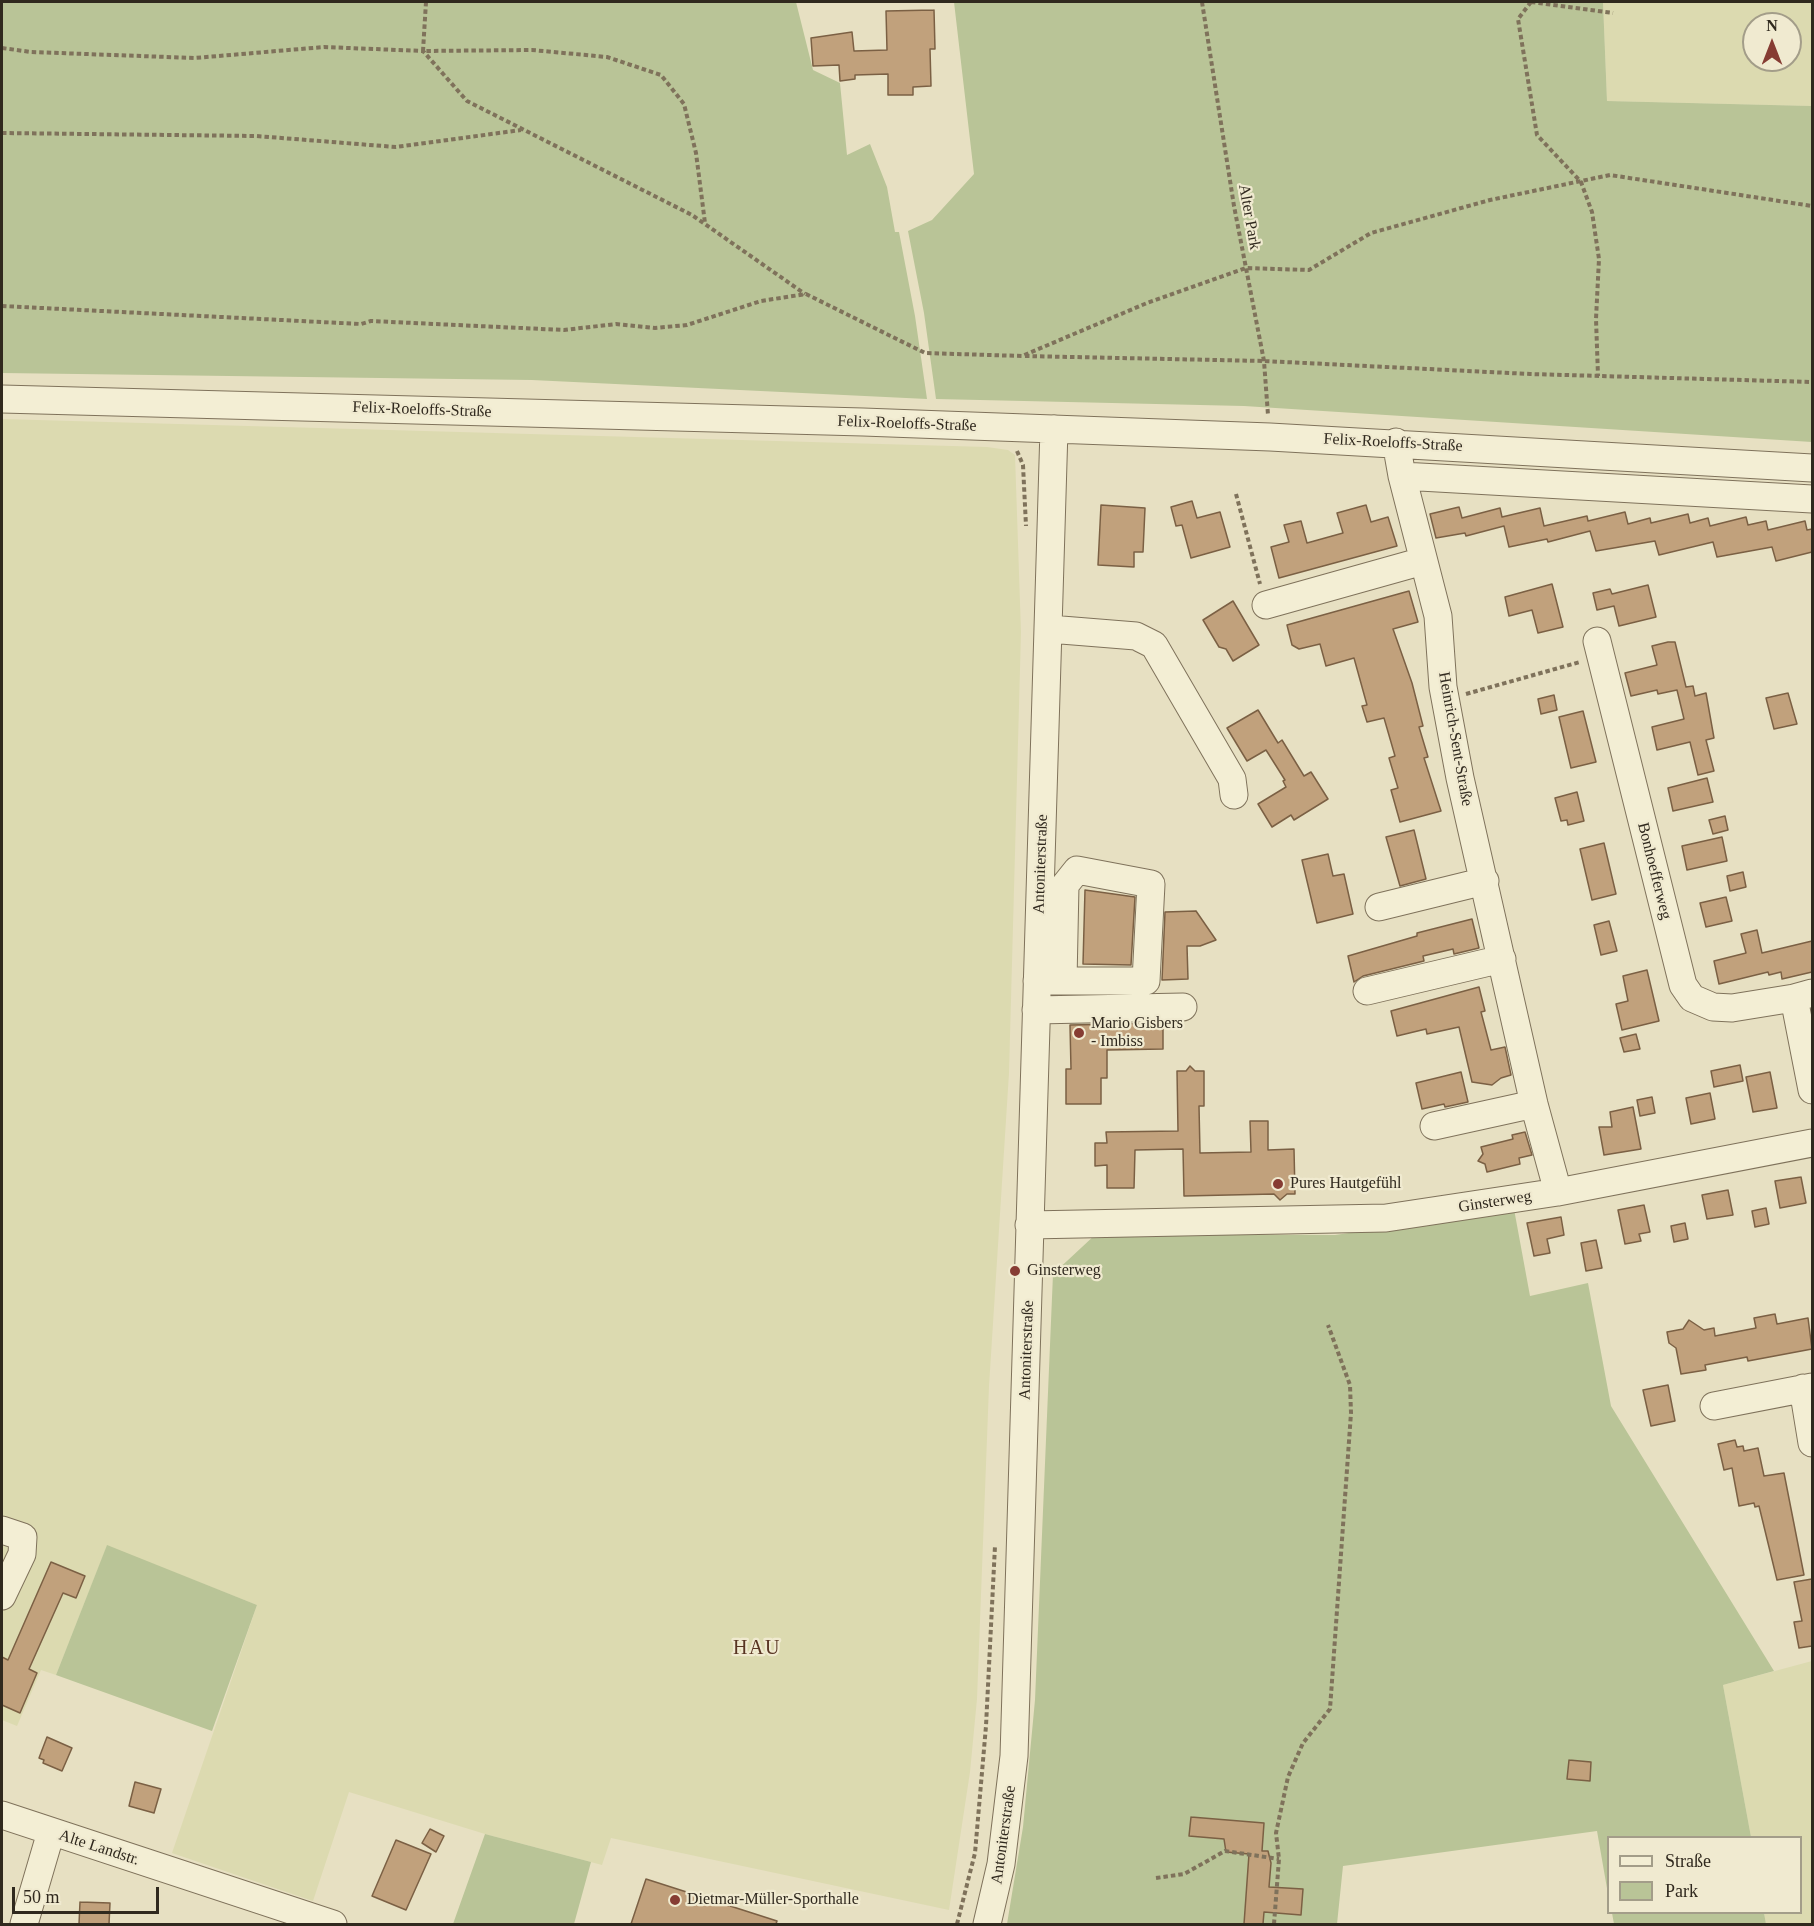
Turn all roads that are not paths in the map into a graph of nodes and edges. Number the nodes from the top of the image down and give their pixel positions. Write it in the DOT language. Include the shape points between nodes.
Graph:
graph roads {
  1 [pos="2,399"];
  2 [pos="1054,429"];
  3 [pos="1396,442"];
  4 [pos="1812,468"];
  5 [pos="1402,477"];
  6 [pos="1812,499"];
  7 [pos="1424,561"];
  8 [pos="1266,605"];
  9 [pos="1049,629"];
  10 [pos="1599,649"];
  11 [pos="1234,795"];
  12 [pos="1485,881"];
  13 [pos="1379,907"];
  14 [pos="1502,959"];
  15 [pos="1050,981"];
  16 [pos="1367,991"];
  17 [pos="1803,996"];
  18 [pos="1184,1006"];
  19 [pos="1036,1010"];
  20 [pos="1812,1090"];
  21 [pos="1534,1104"];
  22 [pos="1434,1126"];
  23 [pos="1812,1143"];
  24 [pos="1558,1192"];
  25 [pos="1029,1225"];
  26 [pos="1808,1388"];
  27 [pos="1714,1406"];
  28 [pos="1812,1443"];
  29 [pos="2,1530"];
  30 [pos="2,1596"];
  31 [pos="2,1815"];
  32 [pos="51,1832"];
  33 [pos="24,1924"];
  34 [pos="333,1924"];
  35 [pos="987,1924"];
  1 -- 2 [label="street, Felix-Roeloffs-Straße"];
  2 -- 3 [label="street, Felix-Roeloffs-Straße"];
  2 -- 9 [label="street, Antoniterstraße"];
  3 -- 4 [label="street, Felix-Roeloffs-Straße"];
  3 -- 5 [label="street, Heinrich-Sent-Straße"];
  5 -- 6 [label="street, Felix-Roeloffs-Straße"];
  5 -- 7 [label="street, Heinrich-Sent-Straße"];
  7 -- 8 [label="street"];
  7 -- 12 [label="street, Heinrich-Sent-Straße" via="1438,616 1443,687"];
  9 -- 11 [label="street" via="1136,636 1154,645 1232,779"];
  9 -- 15 [label="street, Antoniterstraße"];
  10 -- 17 [label="street, Bonhoefferweg" via="1683,985 1692,998 1732,1008"];
  12 -- 13 [label="street"];
  12 -- 14 [label="street, Heinrich-Sent-Straße"];
  14 -- 16 [label="street"];
  14 -- 21 [label="street, Heinrich-Sent-Straße"];
  15 -- 15 [label="street" via="1146,981 1151,884 1077,870 1065,885"];
  15 -- 19 [label="street, Antoniterstraße"];
  17 -- 20 [label="street"];
  18 -- 19 [label="street"];
  19 -- 25 [label="street, Antoniterstraße"];
  21 -- 22 [label="street"];
  21 -- 24 [label="street, Heinrich-Sent-Straße"];
  23 -- 24 [label="street, Ginsterweg"];
  24 -- 25 [label="street, Ginsterweg" via="1386,1218"];
  25 -- 35 [label="street, Antoniterstraße" via="1014,1756 1001,1864"];
  26 -- 27 [label="street"];
  26 -- 28 [label="street"];
  29 -- 30 [label="street" via="23,1537 22,1554"];
  31 -- 32 [label="street, Alte Landstr."];
  32 -- 33 [label="street"];
  32 -- 34 [label="street, Alte Landstr."];
}
